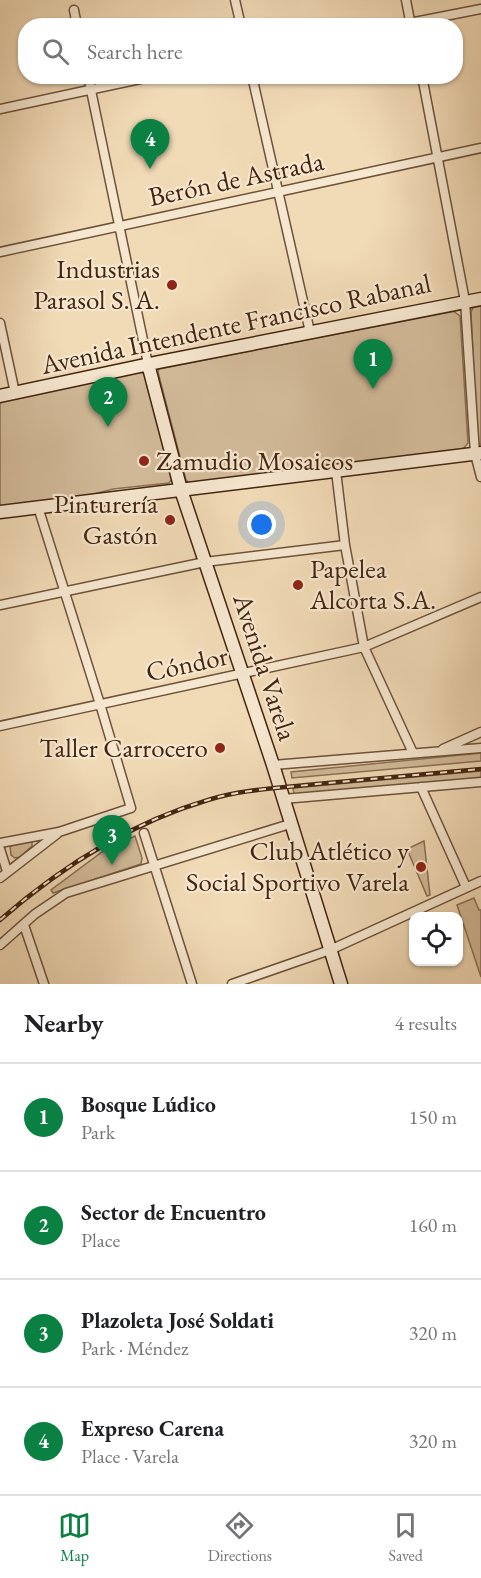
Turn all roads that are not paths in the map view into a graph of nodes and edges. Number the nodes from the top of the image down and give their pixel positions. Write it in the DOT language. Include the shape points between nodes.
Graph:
graph roads {
  1 [pos="235,0"];
  2 [pos="406,0"];
  3 [pos="481,9"];
  4 [pos="74,10"];
  5 [pos="76,18"];
  6 [pos="239,18"];
  7 [pos="410,18"];
  8 [pos="439,18"];
  9 [pos="90,84"];
  10 [pos="115,84"];
  11 [pos="254,84"];
  12 [pos="424,84"];
  13 [pos="91,89"];
  14 [pos="0,109"];
  15 [pos="481,148"];
  16 [pos="439,156"];
  17 [pos="277,191"];
  18 [pos="120,226"];
  19 [pos="0,252"];
  20 [pos="481,299"];
  21 [pos="465,302"];
  22 [pos="0,323"];
  23 [pos="310,332"];
  24 [pos="148,364"];
  25 [pos="15,393"];
  26 [pos="0,396"];
  27 [pos="478,454"];
  28 [pos="336,471"];
  29 [pos="481,477"];
  30 [pos="181,490"];
  31 [pos="38,507"];
  32 [pos="0,512"];
  33 [pos="345,545"];
  34 [pos="205,562"];
  35 [pos="65,592"];
  36 [pos="481,597"];
  37 [pos="0,605"];
  38 [pos="364,647"];
  39 [pos="242,674"];
  40 [pos="100,704"];
  41 [pos="0,726"];
  42 [pos="481,732"];
  43 [pos="481,748"];
  44 [pos="437,752"];
  45 [pos="414,753"];
  46 [pos="273,765"];
  47 [pos="481,782"];
  48 [pos="421,788"];
  49 [pos="283,799"];
  50 [pos="290,824"];
  51 [pos="60,832"];
  52 [pos="144,833"];
  53 [pos="0,843"];
  54 [pos="0,849"];
  55 [pos="154,866"];
  56 [pos="8,871"];
  57 [pos="0,878"];
  58 [pos="481,881"];
  59 [pos="466,887"];
  60 [pos="24,925"];
  61 [pos="0,945"];
  62 [pos="330,950"];
  63 [pos="44,984"];
  64 [pos="192,984"];
  65 [pos="232,984"];
  66 [pos="341,984"];
  1 -- 6 [label="street"];
  2 -- 7 [label="street"];
  3 -- 8 [label="street"];
  4 -- 5 [label="street"];
  9 -- 13 [label="street"];
  10 -- 13 [label="street"];
  11 -- 17 [label="street"];
  12 -- 16 [label="street"];
  13 -- 14 [label="street"];
  13 -- 18 [label="street"];
  15 -- 16 [label="street, Berón de Astrada"];
  16 -- 17 [label="street, Berón de Astrada"];
  16 -- 21 [label="street"];
  17 -- 18 [label="street, Berón de Astrada"];
  17 -- 23 [label="street"];
  18 -- 19 [label="street, Berón de Astrada"];
  18 -- 24 [label="street"];
  20 -- 21 [label="main road, Avenida Intendente Francisco Rabanal"];
  21 -- 23 [label="main road, Avenida Intendente Francisco Rabanal"];
  21 -- 27 [label="street"];
  22 -- 25 [label="street"];
  23 -- 24 [label="main road, Avenida Intendente Francisco Rabanal"];
  24 -- 25 [label="main road, Avenida Intendente Francisco Rabanal"];
  24 -- 30 [label="main road, Avenida Varela"];
  25 -- 26 [label="main road, Avenida Intendente Francisco Rabanal"];
  27 -- 28 [label="main road"];
  27 -- 29 [label="street"];
  28 -- 30 [label="main road"];
  28 -- 33 [label="street"];
  30 -- 31 [label="main road"];
  30 -- 34 [label="main road, Avenida Varela"];
  31 -- 32 [label="main road"];
  31 -- 35 [label="street"];
  33 -- 34 [label="street"];
  33 -- 38 [label="street"];
  34 -- 35 [label="street"];
  34 -- 39 [label="main road, Avenida Varela"];
  35 -- 37 [label="street"];
  35 -- 40 [label="street"];
  36 -- 38 [label="street, Cóndor"];
  38 -- 39 [label="street, Cóndor"];
  38 -- 45 [label="street"];
  39 -- 40 [label="street, Cóndor"];
  39 -- 46 [label="main road, Avenida Varela"];
  40 -- 41 [label="street, Cóndor"];
  40 -- 51 [label="street" via="131,808"];
  42 -- 44 [label="street"];
  43 -- 44 [label="street"];
  44 -- 45 [label="street"];
  45 -- 46 [label="street"];
  46 -- 49 [label="main road, Avenida Varela"];
  47 -- 48 [label="street"];
  48 -- 49 [label="street"];
  48 -- 59 [label="street"];
  49 -- 50 [label="main road, Avenida Varela"];
  50 -- 55 [label="street"];
  50 -- 62 [label="main road, Avenida Varela"];
  51 -- 53 [label="street"];
  51 -- 56 [label="street"];
  52 -- 55 [label="street"];
  54 -- 56 [label="street"];
  55 -- 60 [label="street" via="66,893"];
  55 -- 64 [label="street"];
  56 -- 57 [label="street"];
  58 -- 59 [label="street"];
  59 -- 62 [label="street"];
  60 -- 61 [label="street"];
  60 -- 63 [label="street"];
  62 -- 65 [label="street"];
  62 -- 66 [label="main road, Avenida Varela"];
}
